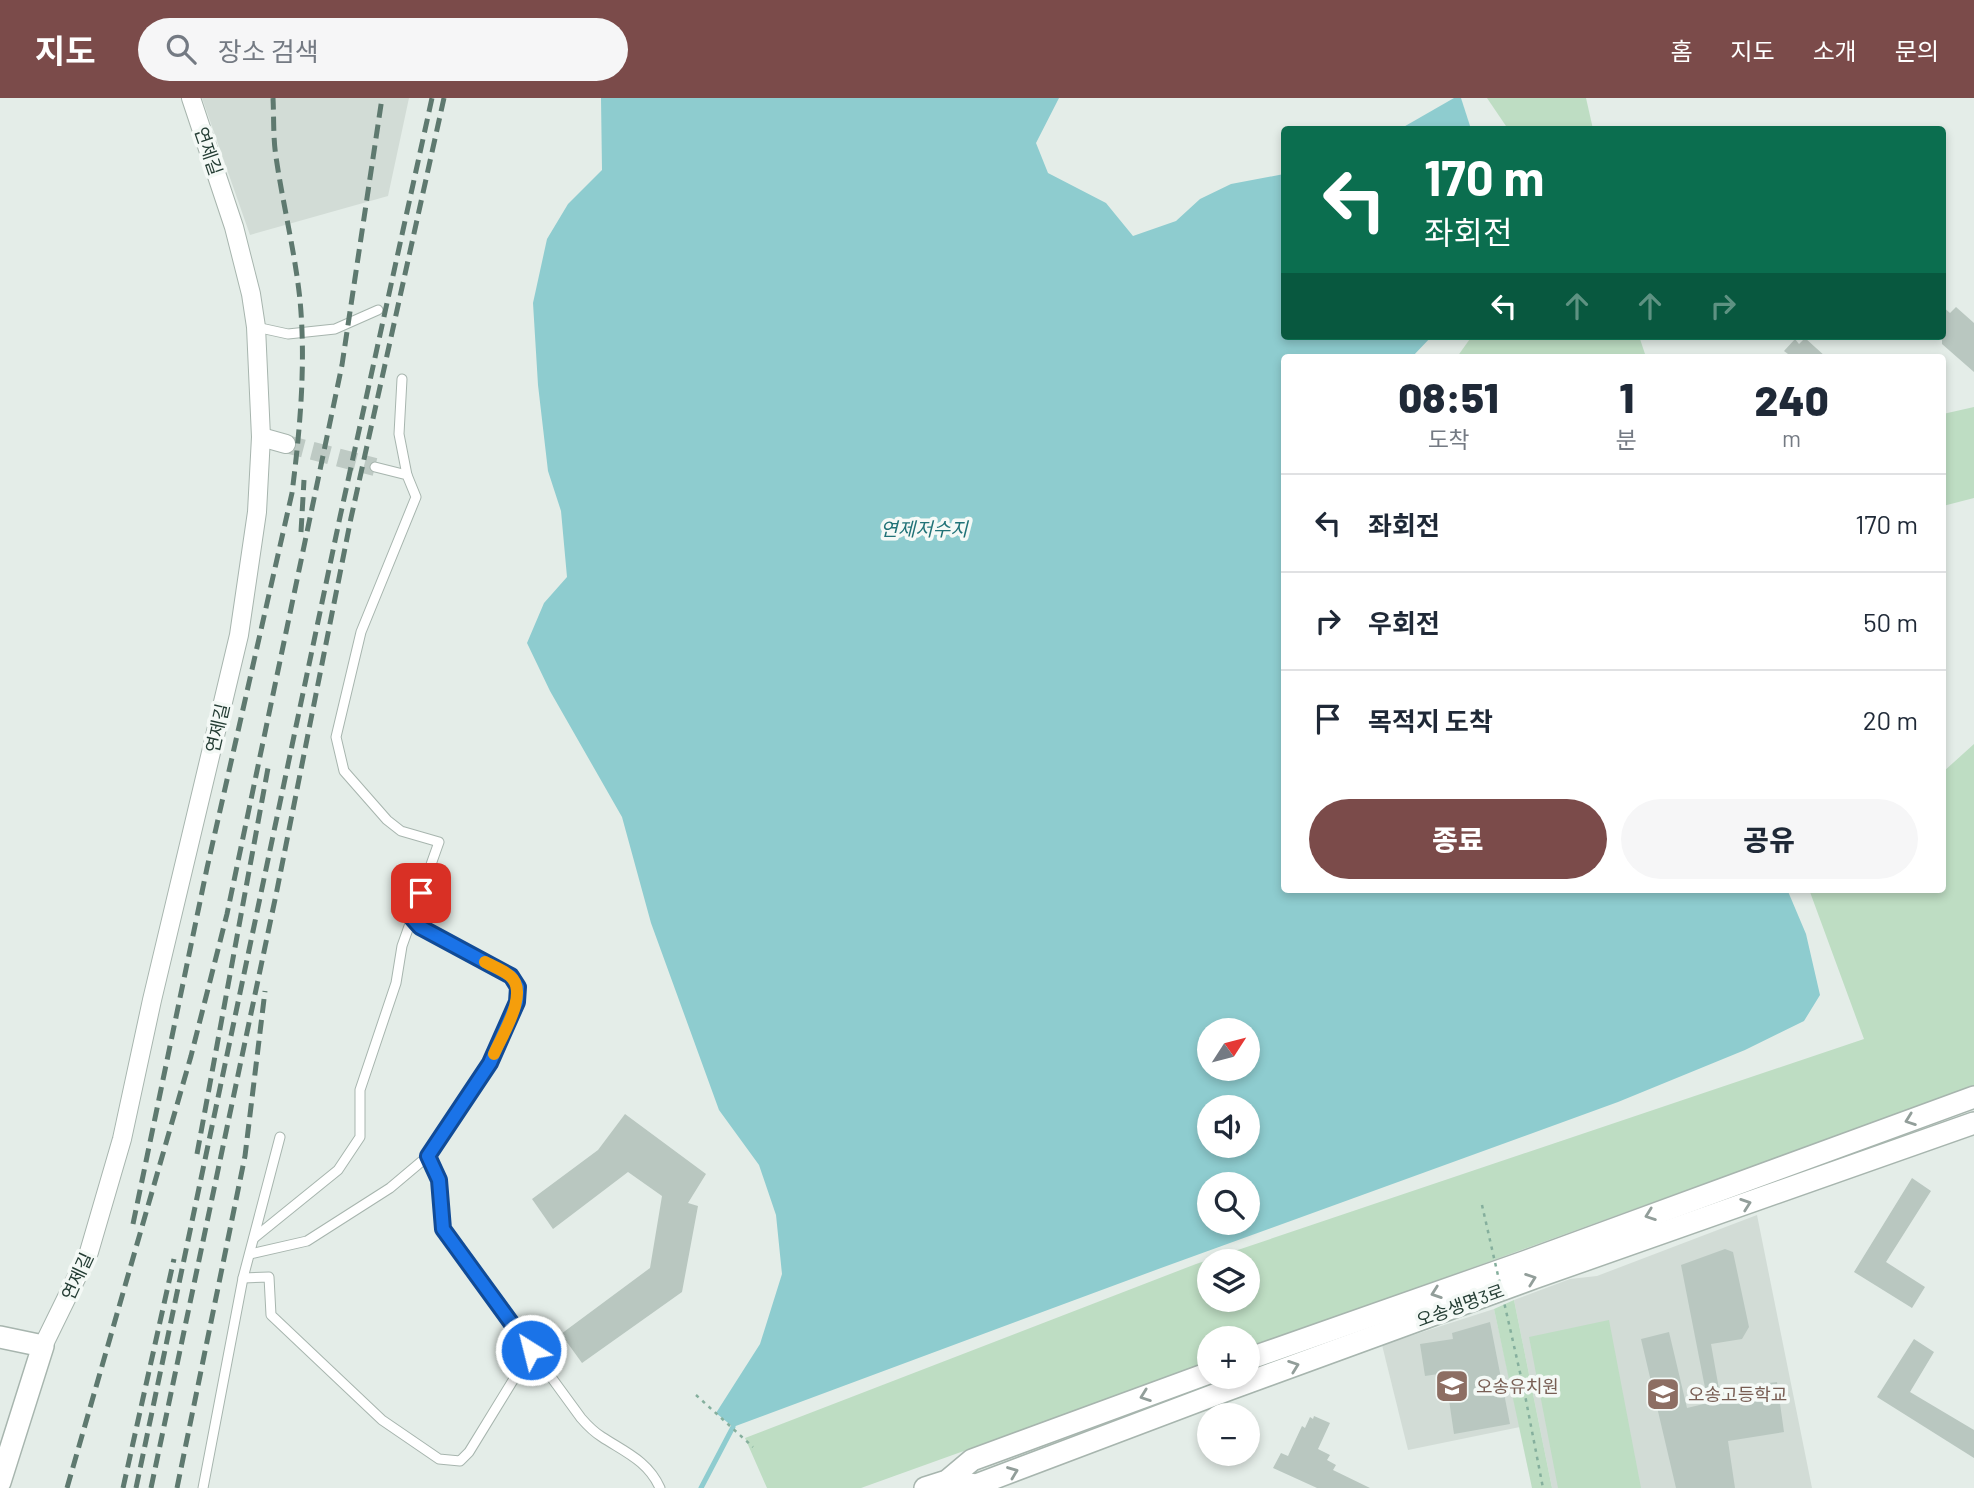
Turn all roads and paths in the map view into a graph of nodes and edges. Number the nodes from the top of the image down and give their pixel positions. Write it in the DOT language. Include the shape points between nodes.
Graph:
graph roads {
  1 [pos="191,98"];
  2 [pos="378,310"];
  3 [pos="256,327"];
  4 [pos="402,379"];
  5 [pos="261,437"];
  6 [pos="286,444"];
  7 [pos="376,467"];
  8 [pos="407,475"];
  9 [pos="412,918"];
  10 [pos="1974,1097"];
  11 [pos="1974,1123"];
  12 [pos="280,1137"];
  13 [pos="428,1156"];
  14 [pos="1482,1205"];
  15 [pos="254,1238"];
  16 [pos="250,1254"];
  17 [pos="243,1278"];
  18 [pos="0,1337"];
  19 [pos="43,1346"];
  20 [pos="531,1350"];
  21 [pos="1260,1355"];
  22 [pos="1197,1377"];
  23 [pos="696,1395"];
  24 [pos="753,1447"];
  25 [pos="0,1482"];
  26 [pos="947,1485"];
  27 [pos="203,1488"];
  28 [pos="660,1488"];
  29 [pos="926,1488"];
  30 [pos="1543,1488"];
  1 -- 3 [label="street, 연제길" via="234,227"];
  2 -- 3 [label="lane" via="335,329 288,334"];
  3 -- 5 [label="street, 연제길"];
  4 -- 8 [label="lane" via="400,434"];
  5 -- 6 [label="street"];
  5 -- 19 [label="street, 연제길" via="257,512 239,635 122,1139 89,1252"];
  7 -- 8 [label="lane"];
  8 -- 9 [label="lane" via="416,497 361,632 336,737 344,771 387,820 401,831 439,842"];
  9 -- 13 [label="lane" via="420,927 511,976 518,987 517,1002 490,1063"];
  9 -- 15 [label="lane" via="360,1090 360,1137 338,1170"];
  10 -- 21 [label="street, 오송생명3로, one-way"];
  26 -- 11 [label="street, 오송생명3로, one-way" via="976,1485 1420,1320"];
  12 -- 15 [label="lane"];
  13 -- 16 [label="lane" via="390,1188 307,1241"];
  13 -- 20 [label="lane" via="439,1180 443,1229"];
  14 -- 30 [label="path, bridge"];
  15 -- 16 [label="lane"];
  16 -- 17 [label="lane"];
  17 -- 20 [label="lane" via="269,1277 271,1315 382,1420 439,1459 460,1461 469,1452"];
  17 -- 27 [label="lane"];
  18 -- 19 [label="street"];
  19 -- 25 [label="street"];
  20 -- 28 [label="lane" via="581,1419 649,1469"];
  22 -- 26 [label="street, 오송생명3로, one-way" via="972,1460"];
  23 -- 24 [label="path"];
  26 -- 29 [label="street, 오송생명3로"];
}
